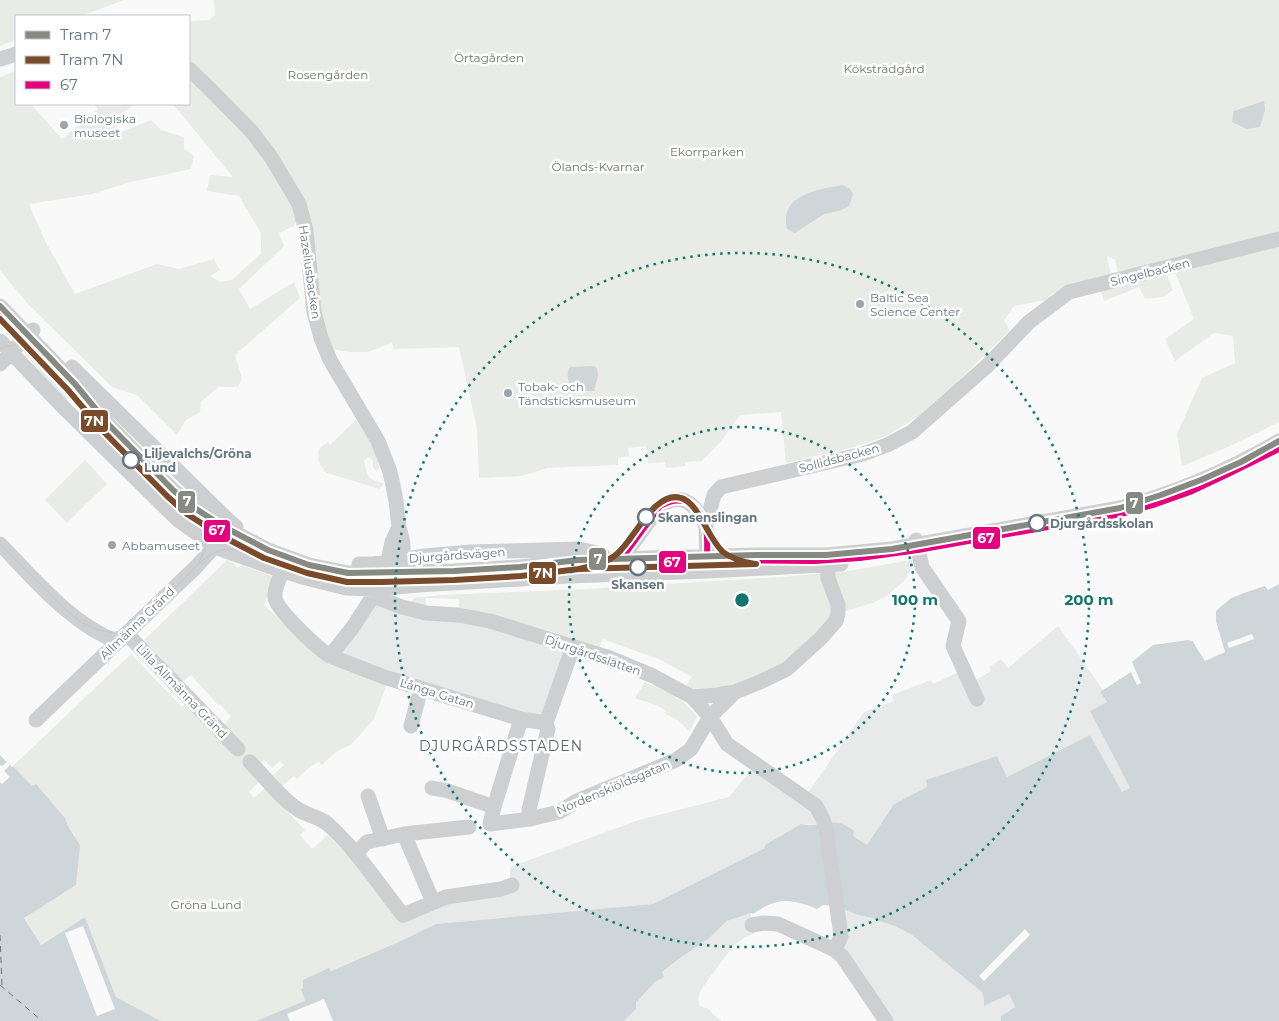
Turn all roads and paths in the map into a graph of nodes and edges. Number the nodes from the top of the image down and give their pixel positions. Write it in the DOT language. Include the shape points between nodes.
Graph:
graph roads {
  1 [pos="15,54"];
  2 [pos="0,59"];
  3 [pos="190,70"];
  4 [pos="1279,240"];
  5 [pos="0,295"];
  6 [pos="0,306"];
  7 [pos="0,313"];
  8 [pos="1029,322"];
  9 [pos="28,334"];
  10 [pos="5,347"];
  11 [pos="0,364"];
  12 [pos="1279,441"];
  13 [pos="1279,449"];
  14 [pos="706,526"];
  15 [pos="222,531"];
  16 [pos="0,544"];
  17 [pos="917,545"];
  18 [pos="621,556"];
  19 [pos="827,558"];
  20 [pos="707,560"];
  21 [pos="283,571"];
  22 [pos="387,577"];
  23 [pos="122,638"];
  24 [pos="573,647"];
  25 [pos="330,656"];
  26 [pos="421,688"];
  27 [pos="735,692"];
  28 [pos="692,697"];
  29 [pos="977,699"];
  30 [pos="710,717"];
  31 [pos="521,718"];
  32 [pos="36,720"];
  33 [pos="546,722"];
  34 [pos="411,726"];
  35 [pos="238,749"];
  36 [pos="250,762"];
  37 [pos="432,788"];
  38 [pos="368,796"];
  39 [pos="494,806"];
  40 [pos="530,818"];
  41 [pos="470,827"];
  42 [pos="404,834"];
  43 [pos="383,839"];
  44 [pos="356,853"];
  45 [pos="512,885"];
  46 [pos="434,902"];
  47 [pos="752,925"];
  48 [pos="835,950"];
  49 [pos="886,1021"];
  1 -- 2 [label="street"];
  3 -- 22 [label="street, Hazeliusbacken" via="252,132 299,204 306,231 314,312 321,338 330,360 378,441 392,480 403,542"];
  4 -- 8 [label="street, Singelbacken" via="1069,292"];
  5 -- 9 [label="street, Djurgårdsvägen"];
  6 -- 9 [label="street, Djurgårdsvägen"];
  7 -- 9 [label="street, Djurgårdsvägen"];
  8 -- 14 [label="street, Sollidsbacken" via="987,366 912,432 863,454 721,487 714,495"];
  9 -- 10 [label="street"];
  9 -- 15 [label="street, Djurgårdsvägen" via="192,484"];
  9 -- 15 [label="street, Djurgårdsvägen" via="106,429 174,496 202,520"];
  10 -- 11 [label="street"];
  10 -- 15 [label="street, Djurgårdsvägen" via="178,520"];
  12 -- 17 [label="street, Djurgårdsvägen" via="1237,464 1153,499 1000,530 964,532"];
  13 -- 17 [label="street, Djurgårdsvägen" via="1202,486 1138,510"];
  14 -- 18 [label="street" via="692,505 683,500 666,501"];
  14 -- 20 [label="street, Sollidsbacken"];
  15 -- 21 [label="street, Djurgårdsvägen"];
  15 -- 22 [label="street, Djurgårdsvägen" via="238,528 261,541 311,558 373,564"];
  15 -- 23 [label="street, Allmänna Gränd" via="196,567"];
  16 -- 23 [label="street" via="74,617 99,634"];
  17 -- 19 [label="street, Djurgårdsvägen" via="870,547"];
  17 -- 19 [label="street, Djurgårdsvägen" via="868,562"];
  17 -- 29 [label="street" via="922,567 960,621 953,646"];
  18 -- 20 [label="street, Djurgårdsvägen"];
  18 -- 22 [label="street, Djurgårdsvägen" via="579,549 425,556"];
  19 -- 20 [label="street, Djurgårdsvägen"];
  19 -- 27 [label="street" via="828,578 838,605 836,621 787,669"];
  20 -- 22 [label="street, Djurgårdsvägen" via="568,576"];
  21 -- 22 [label="street, Djurgårdsvägen" via="346,588"];
  21 -- 25 [label="street, Långa Gatan" via="275,600 291,621"];
  22 -- 24 [label="street, Djurgårdsslätten" via="402,607 490,621"];
  22 -- 25 [label="street"];
  23 -- 32 [label="street, Allmänna Gränd"];
  23 -- 35 [label="street, Lilla Allmänna Gränd"];
  24 -- 28 [label="street, Djurgårdsslätten" via="653,676"];
  24 -- 33 [label="street"];
  25 -- 26 [label="street, Långa Gatan"];
  26 -- 31 [label="street, Långa Gatan"];
  26 -- 34 [label="street"];
  27 -- 28 [label="street"];
  27 -- 30 [label="street, Nordenskiöldsgatan"];
  28 -- 30 [label="street"];
  30 -- 40 [label="street, Nordenskiöldsgatan" via="691,749 676,760 558,812"];
  30 -- 48 [label="street" via="728,744 816,806 823,819 839,920 840,936"];
  31 -- 33 [label="street, Långa Gatan"];
  31 -- 39 [label="street"];
  33 -- 40 [label="street" via="548,729 529,810"];
  36 -- 44 [label="street" via="299,810 328,824"];
  37 -- 39 [label="street"];
  38 -- 43 [label="street"];
  39 -- 40 [label="street, Nordenskiöldsgatan" via="490,824"];
  41 -- 42 [label="street"];
  42 -- 43 [label="street"];
  42 -- 46 [label="street"];
  43 -- 44 [label="street" via="366,842"];
  44 -- 46 [label="street" via="402,915"];
  45 -- 46 [label="street" via="501,890 446,897"];
  47 -- 48 [label="street" via="778,924"];
  48 -- 49 [label="street"];
}
